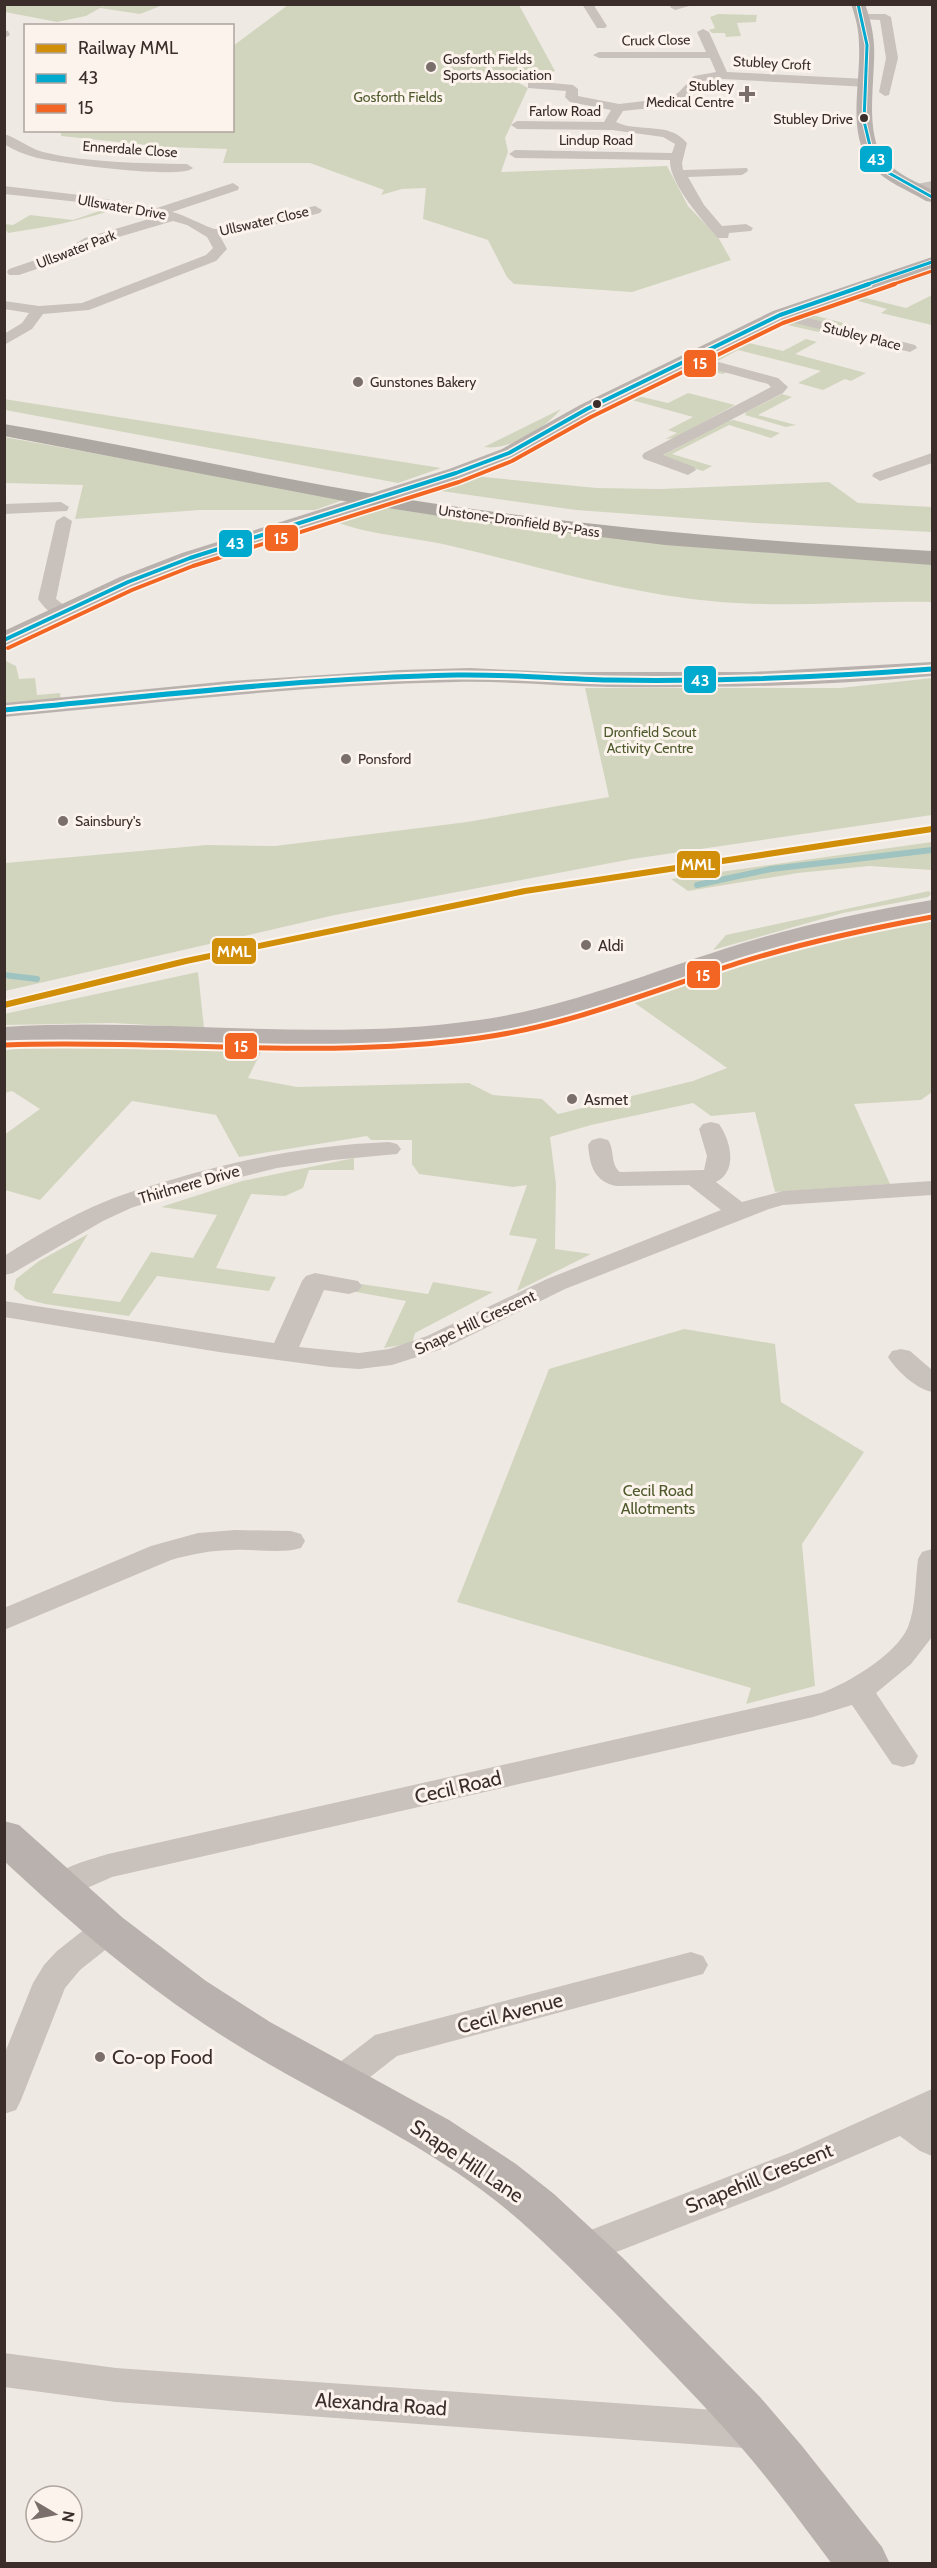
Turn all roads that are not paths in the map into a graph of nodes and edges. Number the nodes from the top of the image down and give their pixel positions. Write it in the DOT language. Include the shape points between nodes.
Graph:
graph roads {
  1 [pos="586,4"];
  2 [pos="691,4"];
  3 [pos="675,7"];
  4 [pos="861,11"];
  5 [pos="601,26"];
  6 [pos="704,32"];
  7 [pos="599,55"];
  8 [pos="713,55"];
  9 [pos="891,69"];
  10 [pos="723,75"];
  11 [pos="867,76"];
  12 [pos="584,83"];
  13 [pos="532,85"];
  14 [pos="569,87"];
  15 [pos="885,92"];
  16 [pos="619,108"];
  17 [pos="613,126"];
  18 [pos="4,138"];
  19 [pos="513,151"];
  20 [pos="677,157"];
  21 [pos="187,168"];
  22 [pos="742,171"];
  23 [pos="679,174"];
  24 [pos="232,187"];
  25 [pos="925,187"];
  26 [pos="4,190"];
  27 [pos="933,197"];
  28 [pos="315,210"];
  29 [pos="158,212"];
  30 [pos="174,216"];
  31 [pos="746,228"];
  32 [pos="213,233"];
  33 [pos="933,262"];
  34 [pos="14,272"];
  35 [pos="4,305"];
  36 [pos="39,310"];
  37 [pos="780,315"];
  38 [pos="4,340"];
  39 [pos="910,348"];
  40 [pos="689,358"];
  41 [pos="4,418"];
  42 [pos="4,430"];
  43 [pos="933,458"];
  44 [pos="912,465"];
  45 [pos="688,471"];
  46 [pos="933,473"];
  47 [pos="880,476"];
  48 [pos="4,509"];
  49 [pos="933,547"];
  50 [pos="933,558"];
  51 [pos="64,612"];
  52 [pos="4,640"];
  53 [pos="933,669"];
  54 [pos="4,710"];
  55 [pos="933,908"];
  56 [pos="4,1036"];
  57 [pos="711,1129"];
  58 [pos="600,1145"];
  59 [pos="389,1149"];
  60 [pos="694,1178"];
  61 [pos="933,1188"];
  62 [pos="738,1211"];
  63 [pos="4,1268"];
  64 [pos="349,1286"];
  65 [pos="4,1309"];
  66 [pos="284,1353"];
  67 [pos="901,1357"];
  68 [pos="933,1384"];
  69 [pos="291,1541"];
  70 [pos="933,1559"];
  71 [pos="4,1620"];
  72 [pos="859,1691"];
  73 [pos="903,1756"];
  74 [pos="4,1836"];
  75 [pos="60,1888"];
  76 [pos="106,1930"];
  77 [pos="691,1965"];
  78 [pos="12,2055"];
  79 [pos="339,2082"];
  80 [pos="4,2100"];
  81 [pos="918,2111"];
  82 [pos="933,2141"];
  83 [pos="583,2249"];
  84 [pos="4,2370"];
  85 [pos="758,2431"];
  86 [pos="864,2564"];
  1 -- 5 [label="street"];
  2 -- 3 [label="street"];
  4 -- 9 [label="street" via="885,17"];
  4 -- 11 [label="street"];
  6 -- 8 [label="street, Stubley Croft"];
  7 -- 8 [label="street, Cruck Close"];
  8 -- 10 [label="street, Stubley Croft"];
  9 -- 11 [label="street, Stubley Croft"];
  9 -- 15 [label="street"];
  10 -- 11 [label="street, Stubley Croft"];
  10 -- 16 [label="street" via="698,78 673,101"];
  11 -- 25 [label="street" via="870,151 889,172"];
  12 -- 14 [label="street"];
  13 -- 14 [label="street"];
  14 -- 16 [label="street" via="574,99"];
  16 -- 17 [label="street" via="610,121"];
  17 -- 19 [label="street, Farlow Road" via="518,122"];
  17 -- 20 [label="street" via="675,137 681,143"];
  18 -- 21 [label="street, Ennerdale Close" via="15,147 56,158"];
  19 -- 20 [label="street, Lindup Road"];
  20 -- 23 [label="street" via="675,166"];
  22 -- 23 [label="street"];
  23 -- 31 [label="street" via="698,207 720,233"];
  24 -- 29 [label="street"];
  25 -- 27 [label="street"];
  26 -- 29 [label="street, Ullswater Drive"];
  28 -- 32 [label="street, Ullswater Close"];
  29 -- 30 [label="street, Ullswater Drive"];
  30 -- 32 [label="street, Ullswater Drive"];
  30 -- 34 [label="street, Ullswater Park" via="90,241 70,253"];
  32 -- 36 [label="street" via="220,243 217,254 84,307"];
  33 -- 37 [label="street"];
  35 -- 36 [label="street"];
  36 -- 38 [label="street" via="27,326"];
  37 -- 39 [label="street, Stubley Place"];
  37 -- 40 [label="street"];
  40 -- 45 [label="street" via="773,381 780,387 650,456"];
  40 -- 51 [label="street" via="533,441 456,473 190,558"];
  41 -- 49 [label="highway, Unstone-Dronfield By-Pass" via="371,487 586,519 780,538"];
  42 -- 50 [label="highway, Unstone-Dronfield By-Pass" via="396,504 526,523 789,551"];
  43 -- 44 [label="street"];
  44 -- 46 [label="street"];
  44 -- 47 [label="street"];
  48 -- 51 [label="street" via="62,514 47,599"];
  51 -- 52 [label="street"];
  53 -- 54 [label="street" via="749,680 459,675 330,679"];
  55 -- 56 [label="street" via="783,940 603,999 482,1029 398,1037 282,1040 66,1033"];
  57 -- 60 [label="street" via="719,1169 714,1175"];
  58 -- 60 [label="street" via="603,1170 616,1179"];
  59 -- 63 [label="street, Thirlmere Drive" via="354,1149 295,1158 178,1185 109,1209"];
  60 -- 62 [label="street"];
  61 -- 62 [label="street, Snape Hill Crescent" via="783,1198"];
  62 -- 66 [label="street, Snape Hill Crescent" via="556,1284 409,1353 359,1361"];
  64 -- 66 [label="street" via="315,1281"];
  65 -- 66 [label="street, Snape Hill Crescent"];
  67 -- 68 [label="street"];
  69 -- 71 [label="street" via="198,1543 161,1553"];
  70 -- 72 [label="street, Cecil Road" via="924,1623 916,1641"];
  72 -- 73 [label="street"];
  72 -- 75 [label="street, Cecil Road" via="822,1705 108,1866"];
  74 -- 75 [label="street, Snape Hill Lane"];
  75 -- 76 [label="street, Snape Hill Lane"];
  76 -- 78 [label="street" via="58,1971"];
  76 -- 79 [label="street, Snape Hill Lane" via="219,2013"];
  77 -- 79 [label="street, Cecil Avenue" via="387,2045"];
  78 -- 80 [label="street"];
  79 -- 83 [label="street, Snape Hill Lane" via="499,2177"];
  81 -- 82 [label="street"];
  81 -- 83 [label="street, Snapehill Crescent" via="807,2160"];
  83 -- 85 [label="street, Snape Hill Lane"];
  84 -- 85 [label="street, Alexandra Road" via="116,2385"];
  85 -- 86 [label="street, Snape Hill Lane"];
}
